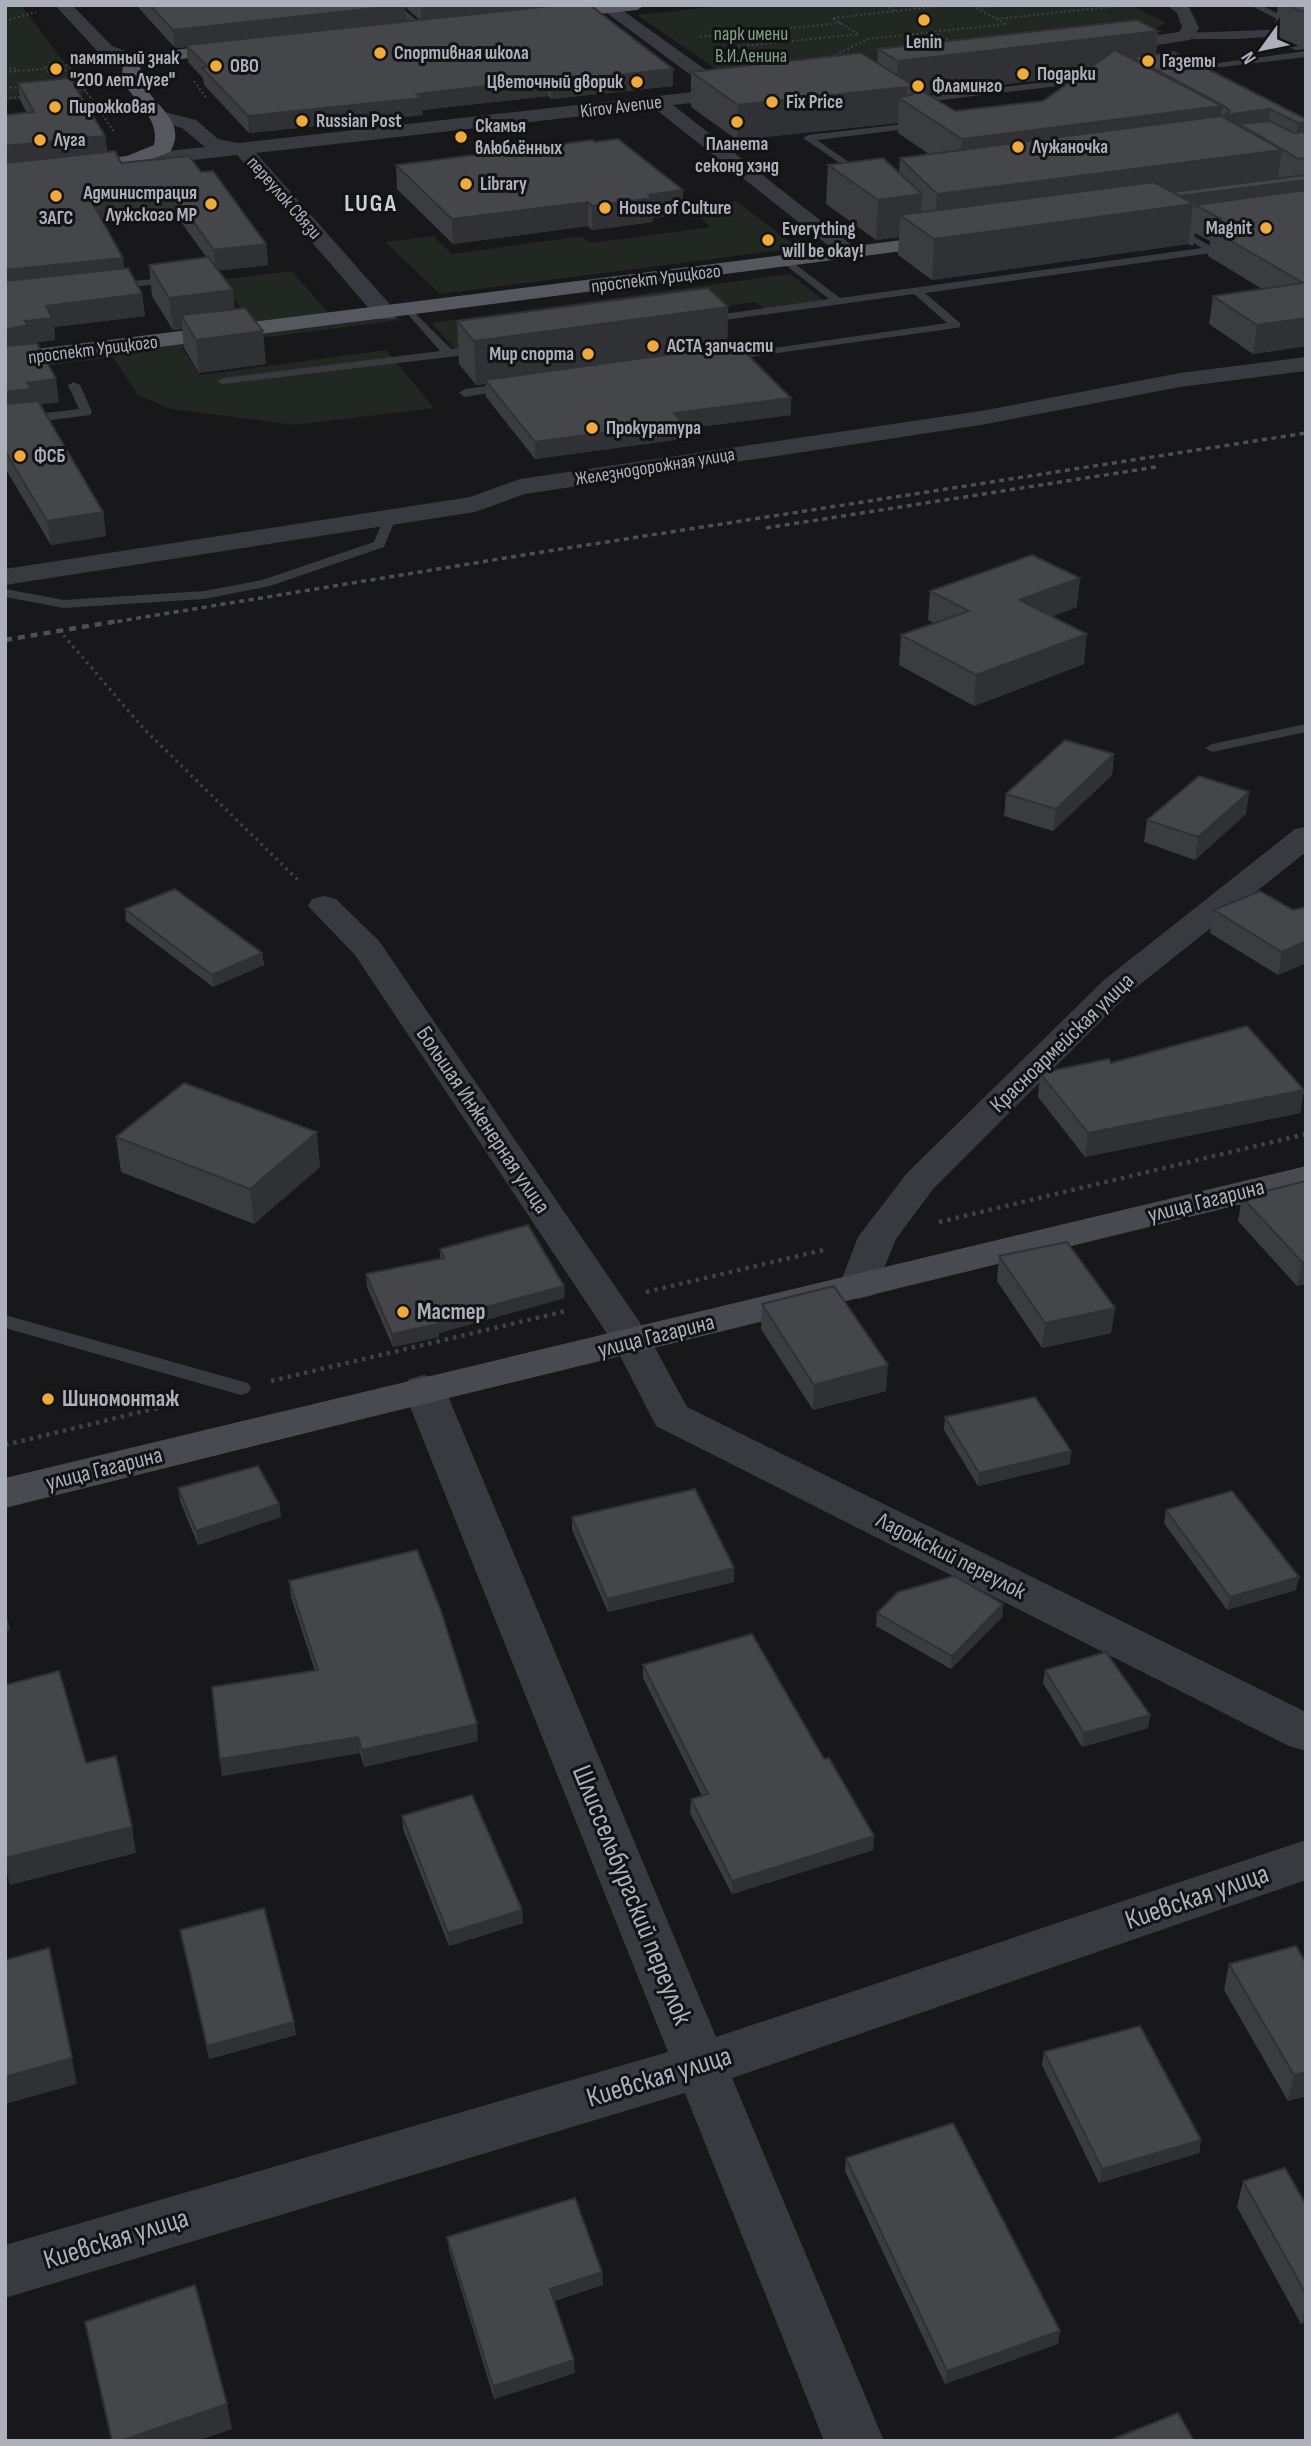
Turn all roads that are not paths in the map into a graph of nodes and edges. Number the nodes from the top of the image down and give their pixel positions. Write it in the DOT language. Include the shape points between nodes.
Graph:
graph roads {
  1 [pos="63,5"];
  2 [pos="392,5"];
  3 [pos="637,5"];
  4 [pos="1175,5"];
  5 [pos="1254,5"];
  6 [pos="606,7"];
  7 [pos="529,16"];
  8 [pos="428,27"];
  9 [pos="394,30"];
  10 [pos="1304,30"];
  11 [pos="1187,32"];
  12 [pos="257,45"];
  13 [pos="1093,50"];
  14 [pos="1306,54"];
  15 [pos="133,60"];
  16 [pos="1167,71"];
  17 [pos="766,89"];
  18 [pos="1090,93"];
  19 [pos="728,94"];
  20 [pos="659,103"];
  21 [pos="913,115"];
  22 [pos="161,117"];
  23 [pos="904,127"];
  24 [pos="243,150"];
  25 [pos="130,161"];
  26 [pos="5,175"];
  27 [pos="873,183"];
  28 [pos="1200,224"];
  29 [pos="975,237"];
  30 [pos="850,253"];
  31 [pos="787,261"];
  32 [pos="174,280"];
  33 [pos="96,288"];
  34 [pos="917,291"];
  35 [pos="839,302"];
  36 [pos="410,311"];
  37 [pos="386,314"];
  38 [pos="691,321"];
  39 [pos="489,348"];
  40 [pos="449,354"];
  41 [pos="710,359"];
  42 [pos="5,360"];
  43 [pos="1306,364"];
  44 [pos="223,381"];
  45 [pos="74,385"];
  46 [pos="519,386"];
  47 [pos="465,393"];
  48 [pos="5,422"];
  49 [pos="390,518"];
  50 [pos="5,577"];
  51 [pos="5,593"];
  52 [pos="1306,728"];
  53 [pos="1212,748"];
  54 [pos="1306,836"];
  55 [pos="324,906"];
  56 [pos="1306,1177"];
  57 [pos="859,1286"];
  58 [pos="5,1321"];
  59 [pos="633,1342"];
  60 [pos="241,1388"];
  61 [pos="424,1389"];
  62 [pos="5,1493"];
  63 [pos="1306,1733"];
  64 [pos="1306,1860"];
  65 [pos="702,2065"];
  66 [pos="5,2272"];
  67 [pos="854,2441"];
  1 -- 15 [label="street" via="106,50"];
  2 -- 8 [label="lane"];
  3 -- 6 [label="main road"];
  4 -- 11 [label="street" via="1184,10"];
  5 -- 10 [label="lane"];
  6 -- 7 [label="main road"];
  6 -- 19 [label="street"];
  8 -- 9 [label="main road"];
  10 -- 11 [label="lane" via="1238,36"];
  11 -- 13 [label="street"];
  12 -- 15 [label="main road"];
  14 -- 16 [label="lane"];
  15 -- 22 [label="main road" via="129,71 132,83"];
  17 -- 19 [label="street, Kirov Avenue"];
  18 -- 21 [label="lane" via="1111,77 893,103"];
  19 -- 20 [label="street, Kirov Avenue"];
  20 -- 24 [label="street, Kirov Avenue"];
  20 -- 30 [label="street"];
  22 -- 24 [label="street, переулок Связи" via="189,124 212,143"];
  22 -- 25 [label="main road" via="166,132 163,148"];
  23 -- 27 [label="lane" via="808,138"];
  24 -- 25 [label="street, Kirov Avenue"];
  24 -- 37 [label="street, переулок Связи"];
  25 -- 26 [label="main road, Kirov Avenue"];
  28 -- 34 [label="lane" via="1165,218 1212,250"];
  29 -- 30 [label="main road, проспект Урицкого" via="931,238"];
  30 -- 31 [label="main road, проспект Урицкого"];
  31 -- 35 [label="lane"];
  31 -- 36 [label="main road, проспект Урицкого"];
  32 -- 33 [label="lane"];
  34 -- 35 [label="lane"];
  34 -- 41 [label="lane" via="956,325"];
  35 -- 38 [label="lane"];
  36 -- 37 [label="main road, проспект Урицкого"];
  36 -- 40 [label="lane"];
  37 -- 42 [label="main road, проспект Урицкого"];
  39 -- 40 [label="lane"];
  40 -- 44 [label="lane"];
  43 -- 49 [label="street, Железнодорожная улица" via="1180,380 981,418 520,487 475,504"];
  45 -- 48 [label="lane" via="86,412"];
  46 -- 47 [label="lane"];
  49 -- 50 [label="street, Железнодорожная улица"];
  49 -- 51 [label="lane" via="379,544 265,583 204,595 64,604"];
  52 -- 53 [label="lane"];
  54 -- 57 [label="street, Красноармейская улица" via="1116,987 920,1181 877,1237"];
  55 -- 59 [label="street, Большая Инженерная улица" via="367,948"];
  56 -- 57 [label="street, улица Гагарина"];
  57 -- 59 [label="street, улица Гагарина"];
  58 -- 60 [label="lane"];
  59 -- 61 [label="street, улица Гагарина"];
  59 -- 63 [label="street, Ладожский переулок" via="671,1416"];
  61 -- 62 [label="street, улица Гагарина"];
  61 -- 65 [label="street, Шлиссельбургский переулок"];
  64 -- 65 [label="street, Киевская улица"];
  65 -- 66 [label="street, Киевская улица"];
  65 -- 67 [label="street, Шлиссельбургский переулок"];
}
